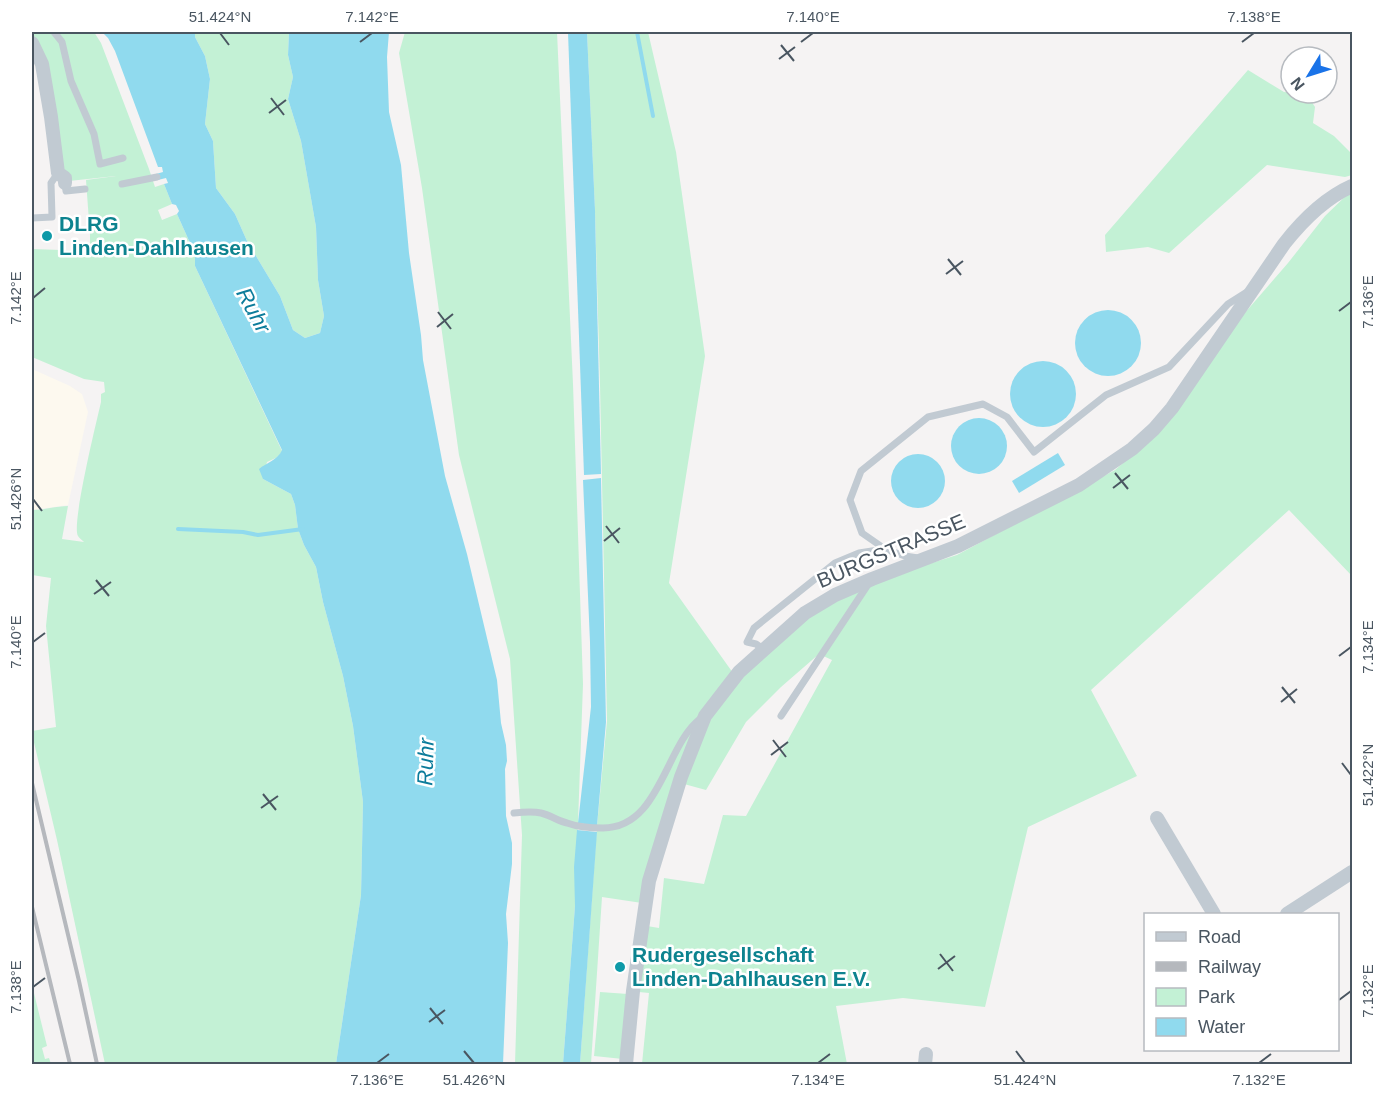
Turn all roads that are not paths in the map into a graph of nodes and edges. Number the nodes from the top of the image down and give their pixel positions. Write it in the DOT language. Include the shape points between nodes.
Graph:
graph roads {
  1 [pos="54,32"];
  2 [pos="32,43"];
  3 [pos="123,158"];
  4 [pos="157,177"];
  5 [pos="63,182"];
  6 [pos="122,184"];
  7 [pos="1351,186"];
  8 [pos="86,189"];
  9 [pos="32,218"];
  10 [pos="1255,288"];
  11 [pos="885,549"];
  12 [pos="926,559"];
  13 [pos="872,579"];
  14 [pos="765,650"];
  15 [pos="705,716"];
  16 [pos="781,716"];
  17 [pos="514,813"];
  18 [pos="1157,818"];
  19 [pos="1353,872"];
  20 [pos="1213,913"];
  21 [pos="1290,913"];
  22 [pos="626,1065"];
  1 -- 3 [label="lane" via="62,42 71,81 94,134 99,164"];
  2 -- 5 [label="street" via="42,64"];
  4 -- 6 [label="lane"];
  5 -- 8 [label="lane"];
  5 -- 9 [label="lane" via="51,183 52,217"];
  7 -- 10 [label="street, BURGSTRASSE" via="1304,220"];
  10 -- 11 [label="lane" via="1228,304 1169,367 1106,395 1034,452 1006,417 983,404 928,417 861,471 850,500 862,533"];
  10 -- 12 [label="street, BURGSTRASSE" via="1172,408 1132,449 1060,495"];
  11 -- 12 [label="lane"];
  11 -- 14 [label="lane" via="835,562 754,628 747,642"];
  12 -- 13 [label="street, BURGSTRASSE"];
  13 -- 14 [label="street, BURGSTRASSE" via="820,603"];
  13 -- 16 [label="lane"];
  14 -- 15 [label="street, BURGSTRASSE" via="739,672"];
  15 -- 17 [label="lane" via="687,734 652,798 623,824 604,828 567,824 540,812"];
  15 -- 22 [label="street, BURGSTRASSE" via="649,880"];
  18 -- 20 [label="street"];
  19 -- 21 [label="street"];
}
